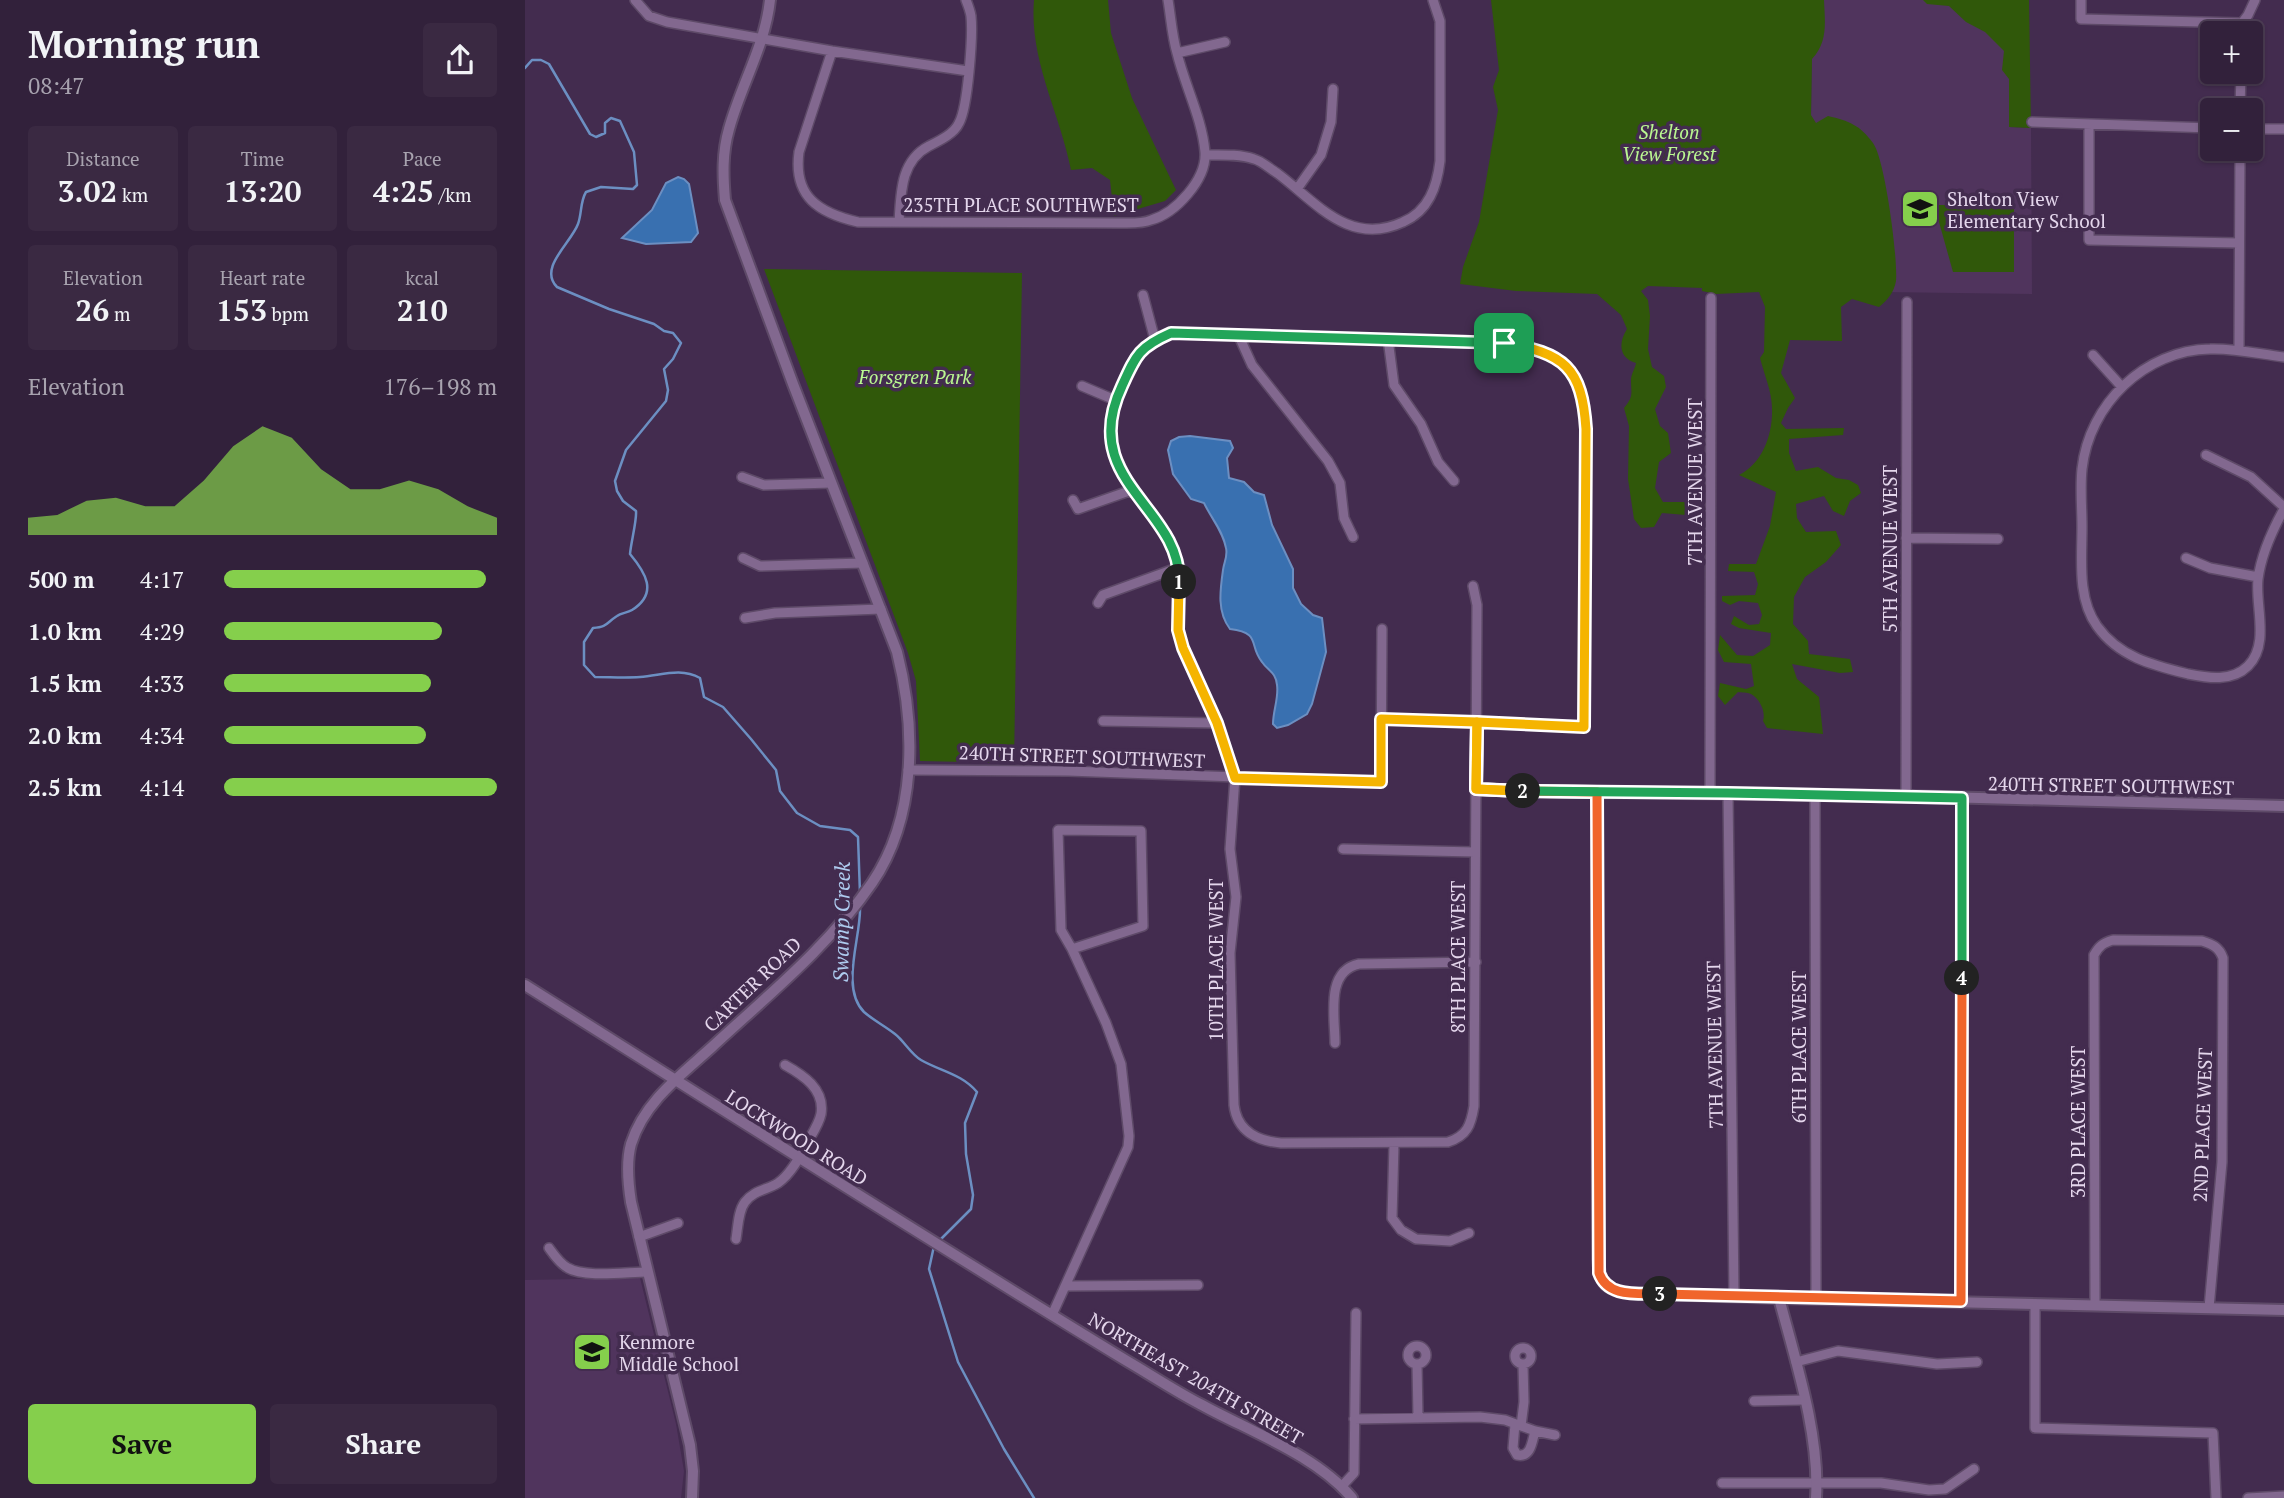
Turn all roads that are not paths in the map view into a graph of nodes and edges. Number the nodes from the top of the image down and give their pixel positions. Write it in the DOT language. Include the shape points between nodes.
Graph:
graph roads {
  1 [pos="635,0"];
  2 [pos="770,0"];
  3 [pos="966,0"];
  4 [pos="1168,0"];
  5 [pos="1433,0"];
  6 [pos="2081,0"];
  7 [pos="2255,0"];
  8 [pos="2246,21"];
  9 [pos="2200,26"];
  10 [pos="764,38"];
  11 [pos="1225,42"];
  12 [pos="832,51"];
  13 [pos="1177,53"];
  14 [pos="968,72"];
  15 [pos="1333,89"];
  16 [pos="2032,122"];
  17 [pos="2089,125"];
  18 [pos="2200,128"];
  19 [pos="2263,129"];
  20 [pos="2284,129"];
  21 [pos="1206,155"];
  22 [pos="2240,161"];
  23 [pos="1297,189"];
  24 [pos="899,222"];
  25 [pos="2239,243"];
  26 [pos="1143,295"];
  27 [pos="1711,298"];
  28 [pos="1907,302"];
  29 [pos="1238,334"];
  30 [pos="1388,339"];
  31 [pos="1155,340"];
  32 [pos="2239,349"];
  33 [pos="2093,355"];
  34 [pos="2284,357"];
  35 [pos="1082,386"];
  36 [pos="2121,386"];
  37 [pos="1115,400"];
  38 [pos="2206,454"];
  39 [pos="742,477"];
  40 [pos="1454,481"];
  41 [pos="831,483"];
  42 [pos="1132,490"];
  43 [pos="1073,500"];
  44 [pos="2284,508"];
  45 [pos="1353,537"];
  46 [pos="1906,538"];
  47 [pos="1998,539"];
  48 [pos="743,558"];
  49 [pos="2186,558"];
  50 [pos="863,562"];
  51 [pos="1180,567"];
  52 [pos="2258,577"];
  53 [pos="1473,586"];
  54 [pos="1098,603"];
  55 [pos="881,609"];
  56 [pos="745,618"];
  57 [pos="1382,629"];
  58 [pos="1381,719"];
  59 [pos="1103,721"];
  60 [pos="1477,722"];
  61 [pos="1217,723"];
  62 [pos="908,770"];
  63 [pos="1235,778"];
  64 [pos="1476,789"];
  65 [pos="1597,792"];
  66 [pos="1710,792"];
  67 [pos="1728,793"];
  68 [pos="1815,794"];
  69 [pos="1906,796"];
  70 [pos="1962,798"];
  71 [pos="2284,806"];
  72 [pos="1343,849"];
  73 [pos="1475,852"];
  74 [pos="2103,943"];
  75 [pos="1072,949"];
  76 [pos="1476,962"];
  77 [pos="525,985"];
  78 [pos="1335,1043"];
  79 [pos="785,1065"];
  80 [pos="674,1081"];
  81 [pos="1394,1144"];
  82 [pos="799,1159"];
  83 [pos="678,1223"];
  84 [pos="1469,1233"];
  85 [pos="639,1237"];
  86 [pos="736,1239"];
  87 [pos="549,1248"];
  88 [pos="647,1272"];
  89 [pos="1198,1285"];
  90 [pos="1066,1286"];
  91 [pos="1734,1297"];
  92 [pos="1779,1298"];
  93 [pos="1817,1299"];
  94 [pos="1961,1301"];
  95 [pos="2035,1304"];
  96 [pos="2095,1305"];
  97 [pos="2209,1308"];
  98 [pos="2284,1310"];
  99 [pos="1356,1313"];
  100 [pos="1052,1315"];
  101 [pos="1795,1362"];
  102 [pos="1977,1362"];
  103 [pos="1417,1364"];
  104 [pos="1523,1365"];
  105 [pos="1804,1400"];
  106 [pos="1754,1401"];
  107 [pos="1418,1417"];
  108 [pos="1354,1419"];
  109 [pos="1518,1425"];
  110 [pos="1535,1431"];
  111 [pos="1555,1435"];
  112 [pos="1974,1469"];
  113 [pos="1817,1482"];
  114 [pos="1722,1483"];
  115 [pos="1342,1486"];
  116 [pos="2284,1496"];
  117 [pos="692,1498"];
  118 [pos="1352,1498"];
  119 [pos="1816,1498"];
  120 [pos="2216,1498"];
  121 [pos="2248,1498"];
  1 -- 10 [label="street" via="649,16 667,22"];
  2 -- 10 [label="street, CARTER ROAD"];
  3 -- 14 [label="street" via="971,14"];
  4 -- 13 [label="street"];
  5 -- 23 [label="street" via="1440,21 1440,161 1437,184 1424,206 1409,220 1388,229 1366,230 1320,211"];
  6 -- 9 [label="street" via="2081,19"];
  7 -- 8 [label="street"];
  10 -- 12 [label="street"];
  10 -- 41 [label="street, CARTER ROAD" via="729,129 725,200"];
  11 -- 13 [label="street"];
  12 -- 14 [label="street"];
  12 -- 24 [label="street, 235TH PLACE SOUTHWEST" via="799,152 801,185 809,198 835,217"];
  13 -- 21 [label="street"];
  14 -- 24 [label="street" via="959,124 922,150 902,180"];
  15 -- 23 [label="street" via="1331,122 1321,155"];
  16 -- 17 [label="street"];
  17 -- 18 [label="street"];
  17 -- 25 [label="street" via="2089,240"];
  19 -- 20 [label="street"];
  21 -- 23 [label="street" via="1256,159"];
  21 -- 24 [label="street, 235TH PLACE SOUTHWEST" via="1188,194 1166,214 1150,221"];
  22 -- 25 [label="street"];
  25 -- 32 [label="street"];
  26 -- 31 [label="street"];
  27 -- 66 [label="street, 7TH AVENUE WEST"];
  28 -- 46 [label="street, 5TH AVENUE WEST"];
  29 -- 30 [label="street"];
  29 -- 31 [label="street" via="1171,333"];
  29 -- 45 [label="street" via="1252,365 1328,461 1340,483 1344,518"];
  30 -- 40 [label="street" via="1394,385"];
  30 -- 60 [label="street" via="1528,347 1561,361 1573,373 1584,403 1584,727"];
  31 -- 37 [label="street" via="1134,360"];
  32 -- 34 [label="street"];
  32 -- 36 [label="street" via="2177,354 2143,369"];
  33 -- 36 [label="street"];
  35 -- 37 [label="street"];
  36 -- 52 [label="street" via="2093,430 2082,469 2082,581 2095,624 2129,656 2206,678 2234,675 2250,664 2259,644"];
  37 -- 42 [label="street" via="1111,447"];
  38 -- 44 [label="street" via="2251,477"];
  39 -- 41 [label="street" via="764,485"];
  41 -- 50 [label="street, CARTER ROAD"];
  42 -- 43 [label="street" via="1078,509"];
  42 -- 51 [label="street" via="1166,534"];
  44 -- 52 [label="street"];
  46 -- 47 [label="street"];
  46 -- 69 [label="street, 5TH AVENUE WEST"];
  48 -- 50 [label="street" via="760,566"];
  49 -- 52 [label="street" via="2210,568"];
  50 -- 55 [label="street, CARTER ROAD"];
  51 -- 54 [label="street" via="1103,594"];
  51 -- 61 [label="street" via="1178,630"];
  53 -- 60 [label="street, 8TH PLACE WEST"];
  55 -- 56 [label="street"];
  55 -- 62 [label="street, CARTER ROAD" via="904,680"];
  57 -- 58 [label="street"];
  58 -- 60 [label="street"];
  58 -- 63 [label="street, 240TH STREET SOUTHWEST" via="1381,782"];
  59 -- 61 [label="street"];
  60 -- 64 [label="street, 8TH PLACE WEST"];
  61 -- 63 [label="street"];
  62 -- 63 [label="street, 240TH STREET SOUTHWEST"];
  62 -- 80 [label="street, CARTER ROAD" via="901,819 873,882 785,979"];
  63 -- 81 [label="street, 10TH PLACE WEST" via="1230,849 1235,897 1230,953 1235,1116 1252,1136 1266,1142"];
  64 -- 65 [label="street, 240TH STREET SOUTHWEST"];
  64 -- 73 [label="street, 8TH PLACE WEST"];
  65 -- 66 [label="street, 240TH STREET SOUTHWEST"];
  65 -- 91 [label="street" via="1599,1273 1612,1290"];
  66 -- 67 [label="street, 240TH STREET SOUTHWEST"];
  67 -- 68 [label="street, 240TH STREET SOUTHWEST"];
  67 -- 91 [label="street, 7TH AVENUE WEST"];
  68 -- 69 [label="street, 240TH STREET SOUTHWEST"];
  68 -- 93 [label="street, 6TH PLACE WEST"];
  69 -- 70 [label="street, 240TH STREET SOUTHWEST"];
  70 -- 71 [label="street, 240TH STREET SOUTHWEST"];
  70 -- 94 [label="street"];
  72 -- 73 [label="street"];
  73 -- 76 [label="street, 8TH PLACE WEST"];
  74 -- 96 [label="street, 3RD PLACE WEST" via="2094,955"];
  74 -- 97 [label="street, 2ND PLACE WEST" via="2202,941 2215,945 2223,958 2222,1162"];
  75 -- 75 [label="street" via="1061,930 1058,830 1141,831 1143,926"];
  75 -- 90 [label="street" via="1121,1064 1129,1122 1128,1147"];
  76 -- 78 [label="street" via="1348,966 1335,986"];
  76 -- 81 [label="street, 8TH PLACE WEST" via="1471,1125 1458,1139 1448,1142"];
  77 -- 80 [label="street, LOCKWOOD ROAD"];
  79 -- 82 [label="street" via="806,1076 822,1107"];
  80 -- 82 [label="street, LOCKWOOD ROAD"];
  80 -- 85 [label="street, CARTER ROAD" via="657,1098 631,1145 628,1183"];
  81 -- 84 [label="street" via="1392,1218 1401,1230 1416,1240 1450,1241"];
  82 -- 86 [label="street" via="778,1183 745,1202"];
  82 -- 100 [label="street, LOCKWOOD ROAD"];
  83 -- 85 [label="street"];
  85 -- 88 [label="street, CARTER ROAD"];
  87 -- 88 [label="street" via="569,1269 580,1273"];
  88 -- 117 [label="street, CARTER ROAD" via="690,1446"];
  89 -- 90 [label="street"];
  90 -- 100 [label="street"];
  91 -- 92 [label="street"];
  92 -- 93 [label="street"];
  92 -- 101 [label="street"];
  93 -- 94 [label="street"];
  94 -- 95 [label="street"];
  95 -- 96 [label="street"];
  95 -- 120 [label="street" via="2035,1428 2213,1433"];
  96 -- 97 [label="street"];
  97 -- 98 [label="street"];
  99 -- 108 [label="street"];
  100 -- 115 [label="street, NORTHEAST 204TH STREET" via="1197,1403 1287,1449"];
  101 -- 102 [label="street" via="1838,1351 1937,1364"];
  101 -- 105 [label="street"];
  103 -- 107 [label="street"];
  104 -- 109 [label="street" via="1524,1402"];
  105 -- 106 [label="street"];
  105 -- 113 [label="street"];
  107 -- 108 [label="street"];
  107 -- 109 [label="street" via="1480,1417"];
  108 -- 115 [label="street" via="1354,1473"];
  109 -- 110 [label="street"];
  109 -- 110 [label="street" via="1513,1448 1517,1455 1527,1454"];
  110 -- 111 [label="street"];
  112 -- 113 [label="street" via="1945,1489"];
  113 -- 114 [label="street"];
  113 -- 119 [label="street"];
  115 -- 118 [label="street, NORTHEAST 204TH STREET"];
  116 -- 121 [label="street"];
}
